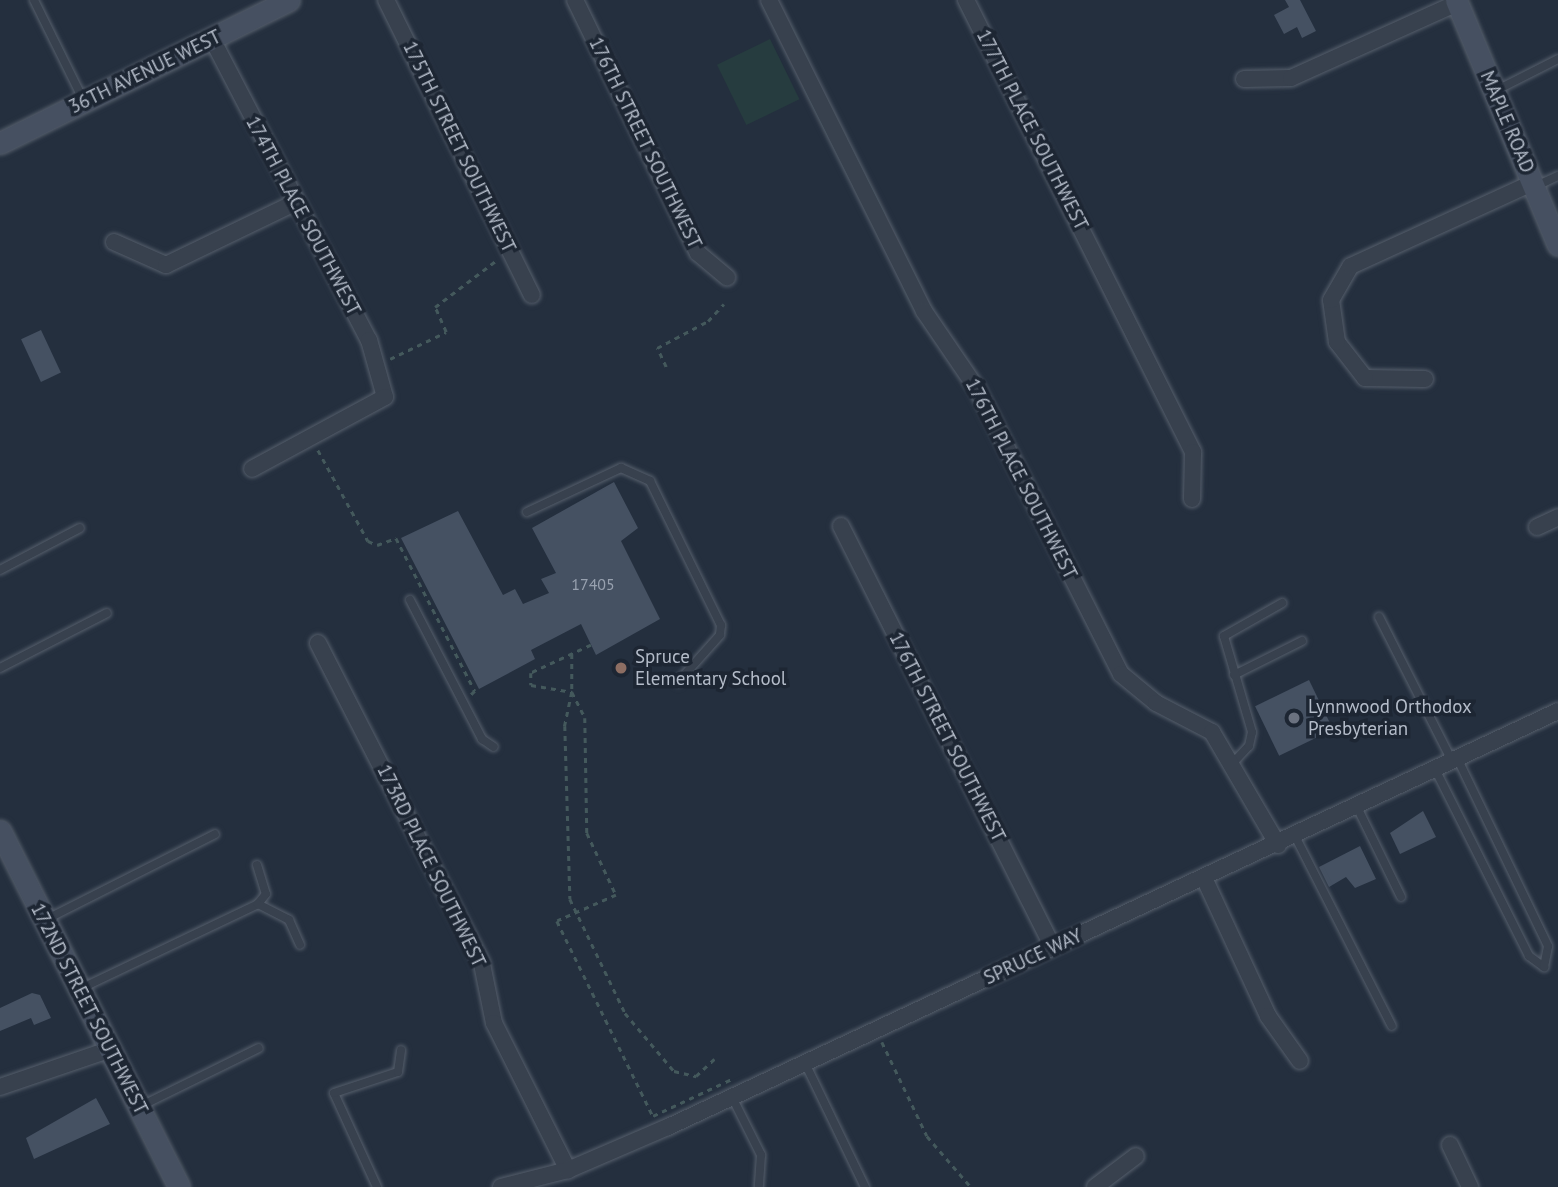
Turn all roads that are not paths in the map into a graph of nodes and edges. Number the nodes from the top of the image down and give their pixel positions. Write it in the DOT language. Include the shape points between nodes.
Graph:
graph roads {
  1 [pos="34,0"];
  2 [pos="289,0"];
  3 [pos="386,0"];
  4 [pos="575,0"];
  5 [pos="769,0"];
  6 [pos="966,0"];
  7 [pos="1456,2"];
  8 [pos="212,39"];
  9 [pos="1558,59"];
  10 [pos="1244,79"];
  11 [pos="1494,92"];
  12 [pos="84,102"];
  13 [pos="0,143"];
  14 [pos="1558,176"];
  15 [pos="1533,185"];
  16 [pos="294,203"];
  17 [pos="114,242"];
  18 [pos="1558,245"];
  19 [pos="727,277"];
  20 [pos="532,295"];
  21 [pos="1425,379"];
  22 [pos="252,469"];
  23 [pos="1192,499"];
  24 [pos="527,512"];
  25 [pos="1558,517"];
  26 [pos="841,526"];
  27 [pos="1537,527"];
  28 [pos="80,528"];
  29 [pos="0,570"];
  30 [pos="410,600"];
  31 [pos="1282,603"];
  32 [pos="107,612"];
  33 [pos="1379,617"];
  34 [pos="1302,641"];
  35 [pos="318,643"];
  36 [pos="0,668"];
  37 [pos="1234,676"];
  38 [pos="678,682"];
  39 [pos="1558,711"];
  40 [pos="494,747"];
  41 [pos="1455,761"];
  42 [pos="1231,765"];
  43 [pos="1436,771"];
  44 [pos="1357,807"];
  45 [pos="215,834"];
  46 [pos="1295,836"];
  47 [pos="3,845"];
  48 [pos="1278,845"];
  49 [pos="257,865"];
  50 [pos="1205,880"];
  51 [pos="1401,897"];
  52 [pos="258,904"];
  53 [pos="44,920"];
  54 [pos="300,945"];
  55 [pos="1053,947"];
  56 [pos="80,990"];
  57 [pos="1392,1026"];
  58 [pos="259,1048"];
  59 [pos="108,1050"];
  60 [pos="401,1050"];
  61 [pos="1300,1061"];
  62 [pos="805,1063"];
  63 [pos="0,1087"];
  64 [pos="732,1097"];
  65 [pos="138,1107"];
  66 [pos="1450,1144"];
  67 [pos="1136,1156"];
  68 [pos="568,1170"];
  69 [pos="179,1187"];
  70 [pos="377,1187"];
  71 [pos="501,1187"];
  72 [pos="759,1187"];
  73 [pos="865,1187"];
  74 [pos="1095,1187"];
  75 [pos="1470,1187"];
  1 -- 12 [label="lane"];
  2 -- 8 [label="street, 36TH AVENUE WEST"];
  3 -- 20 [label="street, 175TH STREET SOUTHWEST"];
  4 -- 19 [label="street, 176TH STREET SOUTHWEST" via="698,253"];
  5 -- 42 [label="street, 176TH PLACE SOUTHWEST" via="924,311 978,389 1121,674 1156,703 1212,732"];
  6 -- 23 [label="street, 177TH PLACE SOUTHWEST" via="1193,452"];
  7 -- 10 [label="street" via="1291,78"];
  7 -- 11 [label="street, MAPLE ROAD"];
  8 -- 12 [label="street, 36TH AVENUE WEST"];
  8 -- 16 [label="street, 174TH PLACE SOUTHWEST"];
  9 -- 11 [label="lane"];
  11 -- 15 [label="street, MAPLE ROAD"];
  12 -- 13 [label="street, 36TH AVENUE WEST"];
  14 -- 15 [label="lane"];
  15 -- 18 [label="street, MAPLE ROAD"];
  15 -- 21 [label="street" via="1351,267 1331,300 1337,342 1365,378"];
  16 -- 17 [label="street" via="166,265"];
  16 -- 22 [label="street, 174TH PLACE SOUTHWEST" via="375,362 385,397"];
  24 -- 38 [label="lane" via="621,468 650,481 721,625 720,635"];
  25 -- 27 [label="street"];
  26 -- 55 [label="street, 176TH STREET SOUTHWEST"];
  28 -- 29 [label="lane"];
  30 -- 40 [label="lane" via="482,739"];
  31 -- 37 [label="lane" via="1224,635"];
  32 -- 36 [label="lane"];
  33 -- 41 [label="lane"];
  34 -- 37 [label="lane"];
  35 -- 68 [label="street, 173RD PLACE SOUTHWEST" via="482,964 494,1023"];
  37 -- 42 [label="lane" via="1252,739"];
  39 -- 41 [label="street, SPRUCE WAY"];
  41 -- 43 [label="street, SPRUCE WAY"];
  41 -- 43 [label="lane" via="1548,946 1544,967 1529,956"];
  42 -- 48 [label="street, 176TH PLACE SOUTHWEST"];
  43 -- 44 [label="street, SPRUCE WAY"];
  44 -- 46 [label="street, SPRUCE WAY"];
  44 -- 51 [label="lane"];
  45 -- 53 [label="lane"];
  46 -- 48 [label="street, SPRUCE WAY"];
  46 -- 57 [label="lane"];
  47 -- 53 [label="street, 172ND STREET SOUTHWEST"];
  48 -- 50 [label="street, SPRUCE WAY"];
  49 -- 52 [label="lane" via="266,894"];
  50 -- 55 [label="street, SPRUCE WAY"];
  50 -- 61 [label="street" via="1268,1016"];
  52 -- 54 [label="lane" via="289,920"];
  52 -- 56 [label="lane"];
  53 -- 56 [label="street, 172ND STREET SOUTHWEST"];
  55 -- 62 [label="street, SPRUCE WAY"];
  56 -- 59 [label="street, 172ND STREET SOUTHWEST"];
  58 -- 65 [label="lane"];
  59 -- 63 [label="street"];
  59 -- 65 [label="street, 172ND STREET SOUTHWEST"];
  60 -- 70 [label="lane" via="398,1072 334,1093"];
  62 -- 64 [label="street, SPRUCE WAY"];
  62 -- 73 [label="lane"];
  64 -- 68 [label="street, SPRUCE WAY"];
  64 -- 72 [label="lane" via="761,1155"];
  65 -- 69 [label="street, 172ND STREET SOUTHWEST"];
  66 -- 75 [label="street"];
  67 -- 74 [label="street"];
  68 -- 71 [label="street, SPRUCE WAY"];
}
